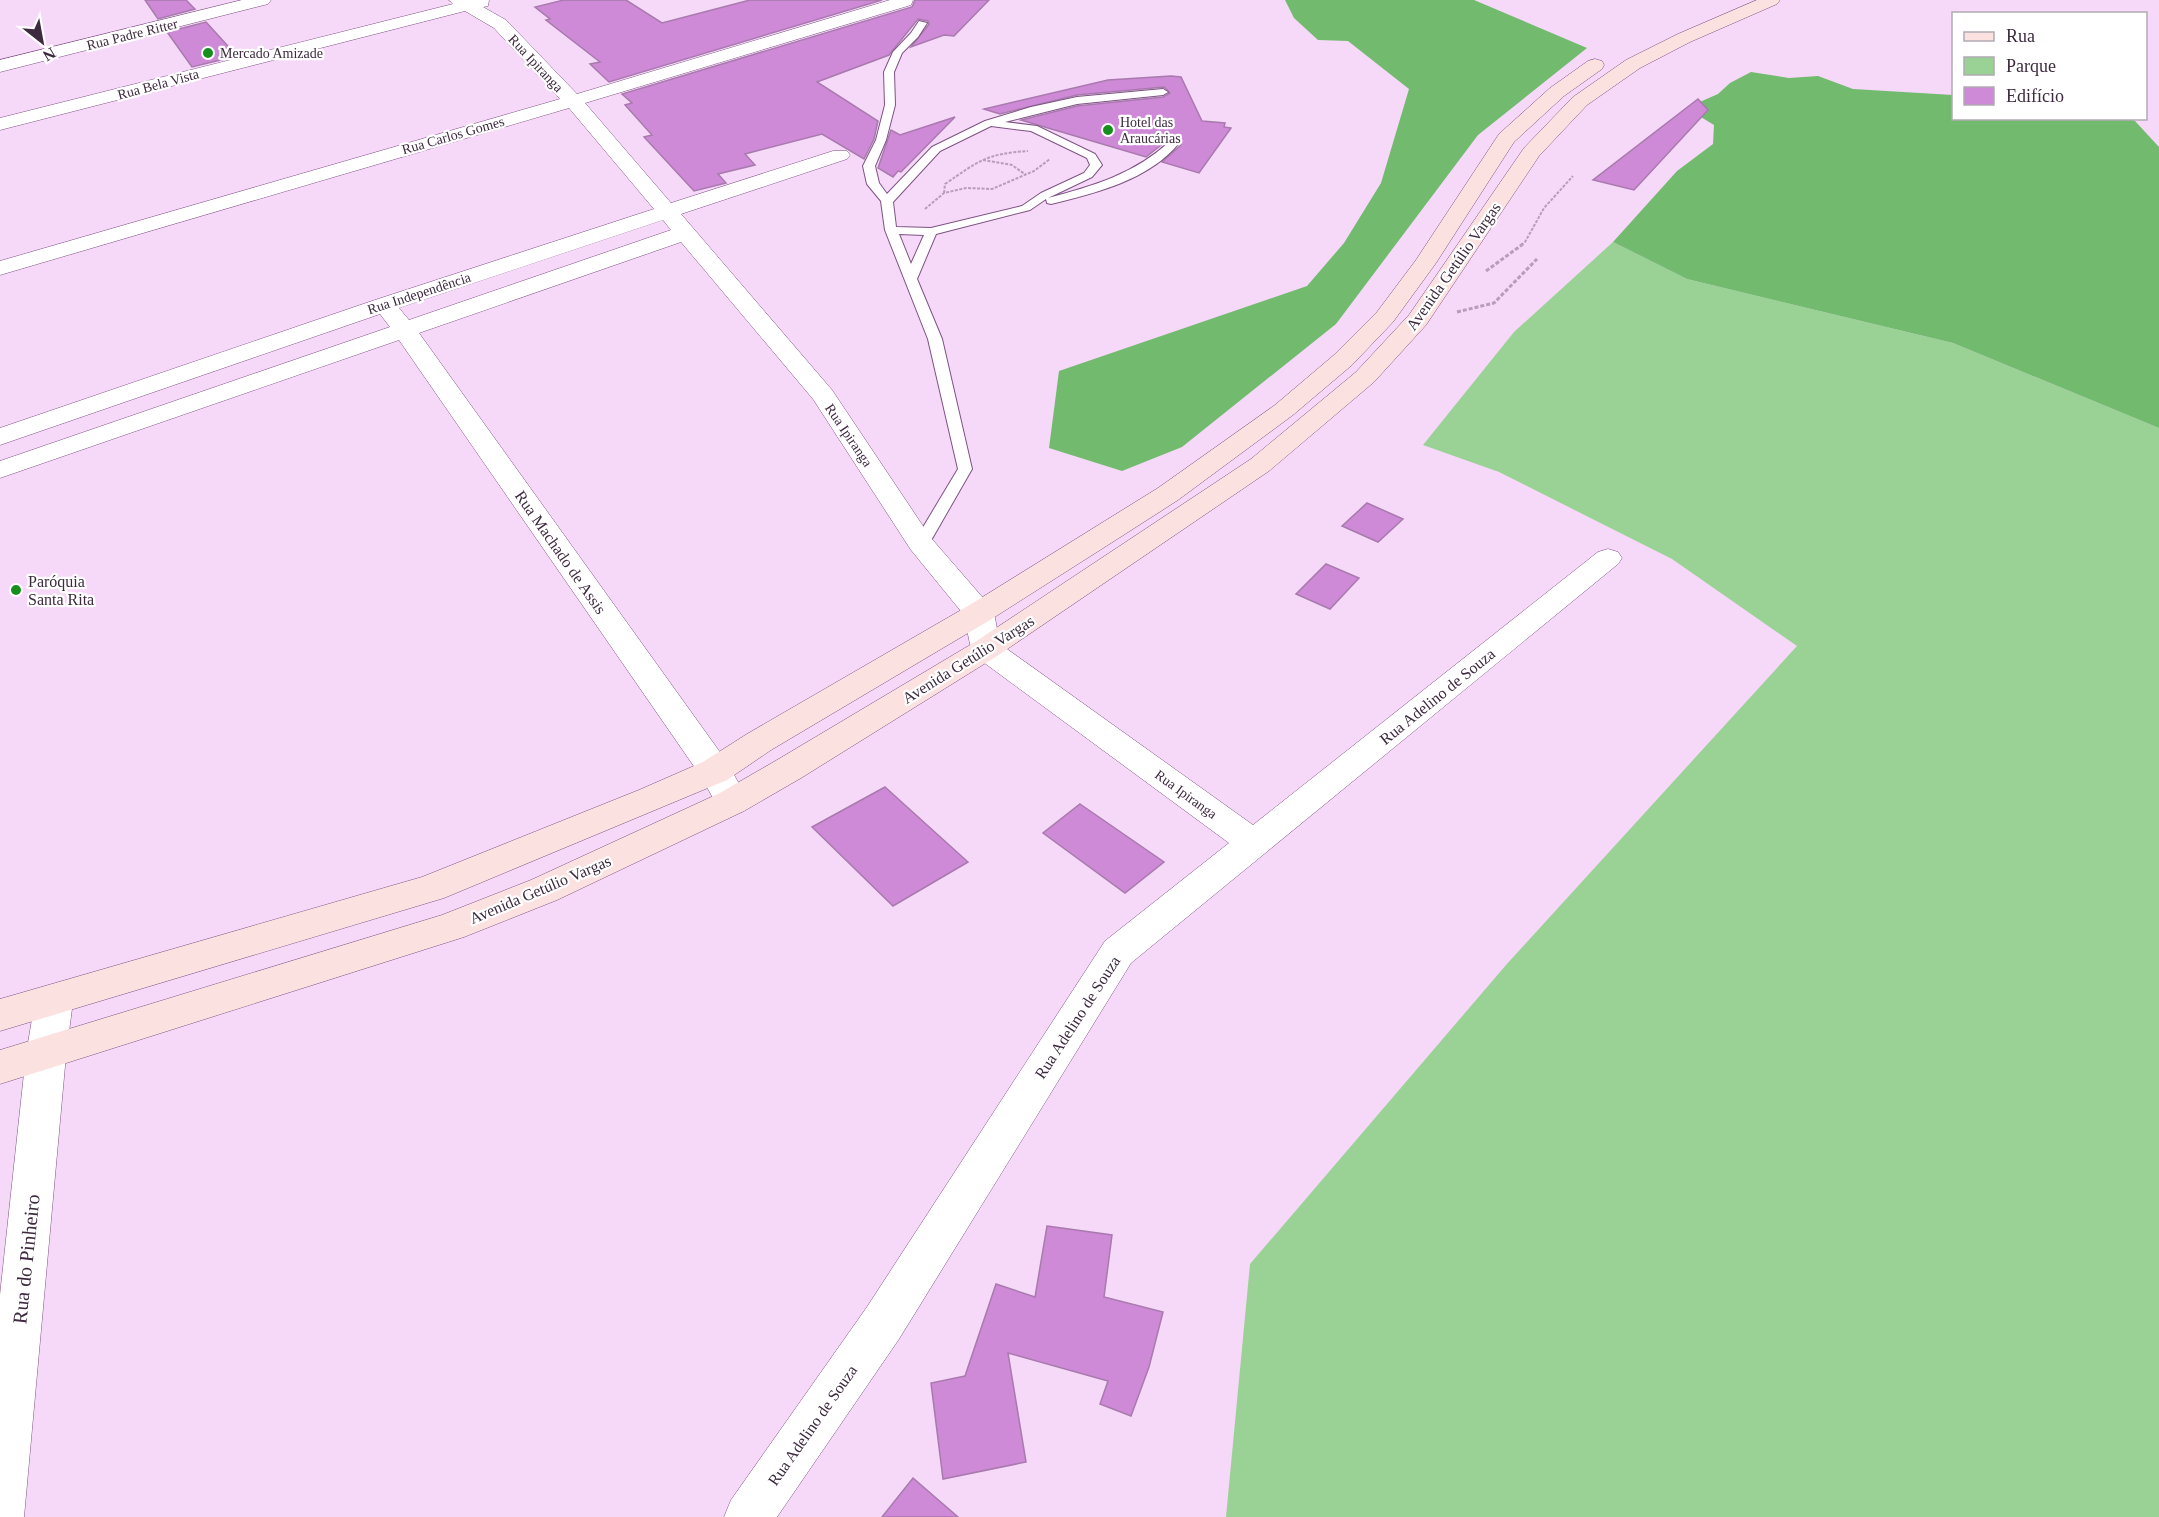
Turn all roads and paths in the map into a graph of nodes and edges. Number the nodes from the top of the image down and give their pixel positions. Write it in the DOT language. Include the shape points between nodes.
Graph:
graph roads {
  1 [pos="262,0"];
  2 [pos="490,0"];
  3 [pos="1739,0"];
  4 [pos="1771,0"];
  5 [pos="905,1"];
  6 [pos="463,3"];
  7 [pos="922,23"];
  8 [pos="0,66"];
  9 [pos="1163,92"];
  10 [pos="573,101"];
  11 [pos="1030,111"];
  12 [pos="989,123"];
  13 [pos="0,124"];
  14 [pos="1032,128"];
  15 [pos="1174,143"];
  16 [pos="1067,145"];
  17 [pos="840,155"];
  18 [pos="980,160"];
  19 [pos="1026,174"];
  20 [pos="1573,176"];
  21 [pos="944,193"];
  22 [pos="1045,195"];
  23 [pos="887,201"];
  24 [pos="1026,208"];
  25 [pos="668,213"];
  26 [pos="891,230"];
  27 [pos="910,231"];
  28 [pos="931,231"];
  29 [pos="684,233"];
  30 [pos="1537,259"];
  31 [pos="0,268"];
  32 [pos="1480,275"];
  33 [pos="910,280"];
  34 [pos="383,305"];
  35 [pos="1418,320"];
  36 [pos="404,329"];
  37 [pos="0,437"];
  38 [pos="0,470"];
  39 [pos="921,544"];
  40 [pos="1608,558"];
  41 [pos="979,613"];
  42 [pos="986,649"];
  43 [pos="715,771"];
  44 [pos="732,802"];
  45 [pos="1253,843"];
  46 [pos="54,1001"];
  47 [pos="0,1016"];
  48 [pos="46,1055"];
  49 [pos="0,1067"];
  50 [pos="0,1517"];
  51 [pos="748,1517"];
  1 -- 8 [label="street, Rua Padre Ritter"];
  2 -- 6 [label="street, Rua Bela Vista"];
  3 -- 41 [label="main road, Avenida Getúlio Vargas" via="1610,56 1557,92 1506,138 1412,281 1385,317 1343,360 1284,410 1168,494"];
  4 -- 35 [label="main road, Avenida Getúlio Vargas" via="1633,64 1580,101 1531,152"];
  5 -- 10 [label="street, Rua Carlos Gomes"];
  6 -- 10 [label="street, Rua Ipiranga" via="500,24"];
  6 -- 13 [label="street, Rua Bela Vista"];
  7 -- 23 [label="lane" via="898,52 889,72 890,105 881,141 869,166 873,184"];
  9 -- 11 [label="lane" via="1086,99"];
  10 -- 25 [label="street, Rua Ipiranga"];
  10 -- 31 [label="street, Rua Carlos Gomes"];
  11 -- 12 [label="lane"];
  11 -- 14 [label="lane"];
  12 -- 14 [label="lane"];
  12 -- 23 [label="lane" via="936,149"];
  14 -- 16 [label="lane"];
  15 -- 24 [label="lane" via="1160,159 1099,189"];
  16 -- 18 [label="path" via="998,153"];
  16 -- 19 [label="path"];
  16 -- 22 [label="lane" via="1091,156 1096,165 1088,175"];
  17 -- 25 [label="street, Rua Independência"];
  18 -- 19 [label="path" via="1012,165"];
  18 -- 21 [label="path" via="945,183"];
  19 -- 21 [label="path" via="992,189 966,188"];
  19 -- 22 [label="path"];
  20 -- 32 [label="path" via="1544,208 1525,242"];
  21 -- 27 [label="path" via="923,210 919,225"];
  22 -- 24 [label="lane"];
  23 -- 26 [label="lane"];
  24 -- 28 [label="lane"];
  25 -- 29 [label="street, Rua Ipiranga"];
  25 -- 34 [label="street, Rua Independência"];
  26 -- 27 [label="lane"];
  26 -- 33 [label="lane"];
  27 -- 28 [label="lane"];
  28 -- 33 [label="lane"];
  29 -- 36 [label="street, Rua Independência"];
  29 -- 39 [label="street, Rua Ipiranga" via="823,395"];
  30 -- 35 [label="path" via="1494,303"];
  33 -- 39 [label="lane" via="935,339 965,469"];
  34 -- 36 [label="street, Rua Machado de Assis"];
  34 -- 37 [label="street, Rua Independência"];
  35 -- 42 [label="main road, Avenida Getúlio Vargas" via="1365,377 1260,465"];
  36 -- 38 [label="street, Rua Independência"];
  36 -- 43 [label="street, Rua Machado de Assis"];
  39 -- 41 [label="street, Rua Ipiranga"];
  40 -- 45 [label="street, Rua Adelino de Souza"];
  41 -- 42 [label="street, Rua Ipiranga"];
  41 -- 43 [label="main road, Avenida Getúlio Vargas"];
  42 -- 44 [label="main road, Avenida Getúlio Vargas"];
  42 -- 45 [label="street, Rua Ipiranga"];
  43 -- 44 [label="street, Rua Machado de Assis"];
  43 -- 46 [label="main road, Avenida Getúlio Vargas" via="431,888"];
  44 -- 48 [label="main road, Avenida Getúlio Vargas" via="544,890 451,927"];
  45 -- 51 [label="street, Rua Adelino de Souza" via="1118,952 883,1323"];
  46 -- 47 [label="main road, Avenida Getúlio Vargas"];
  46 -- 48 [label="street, Rua do Pinheiro"];
  48 -- 49 [label="main road, Avenida Getúlio Vargas"];
  48 -- 50 [label="street, Rua do Pinheiro"];
}
